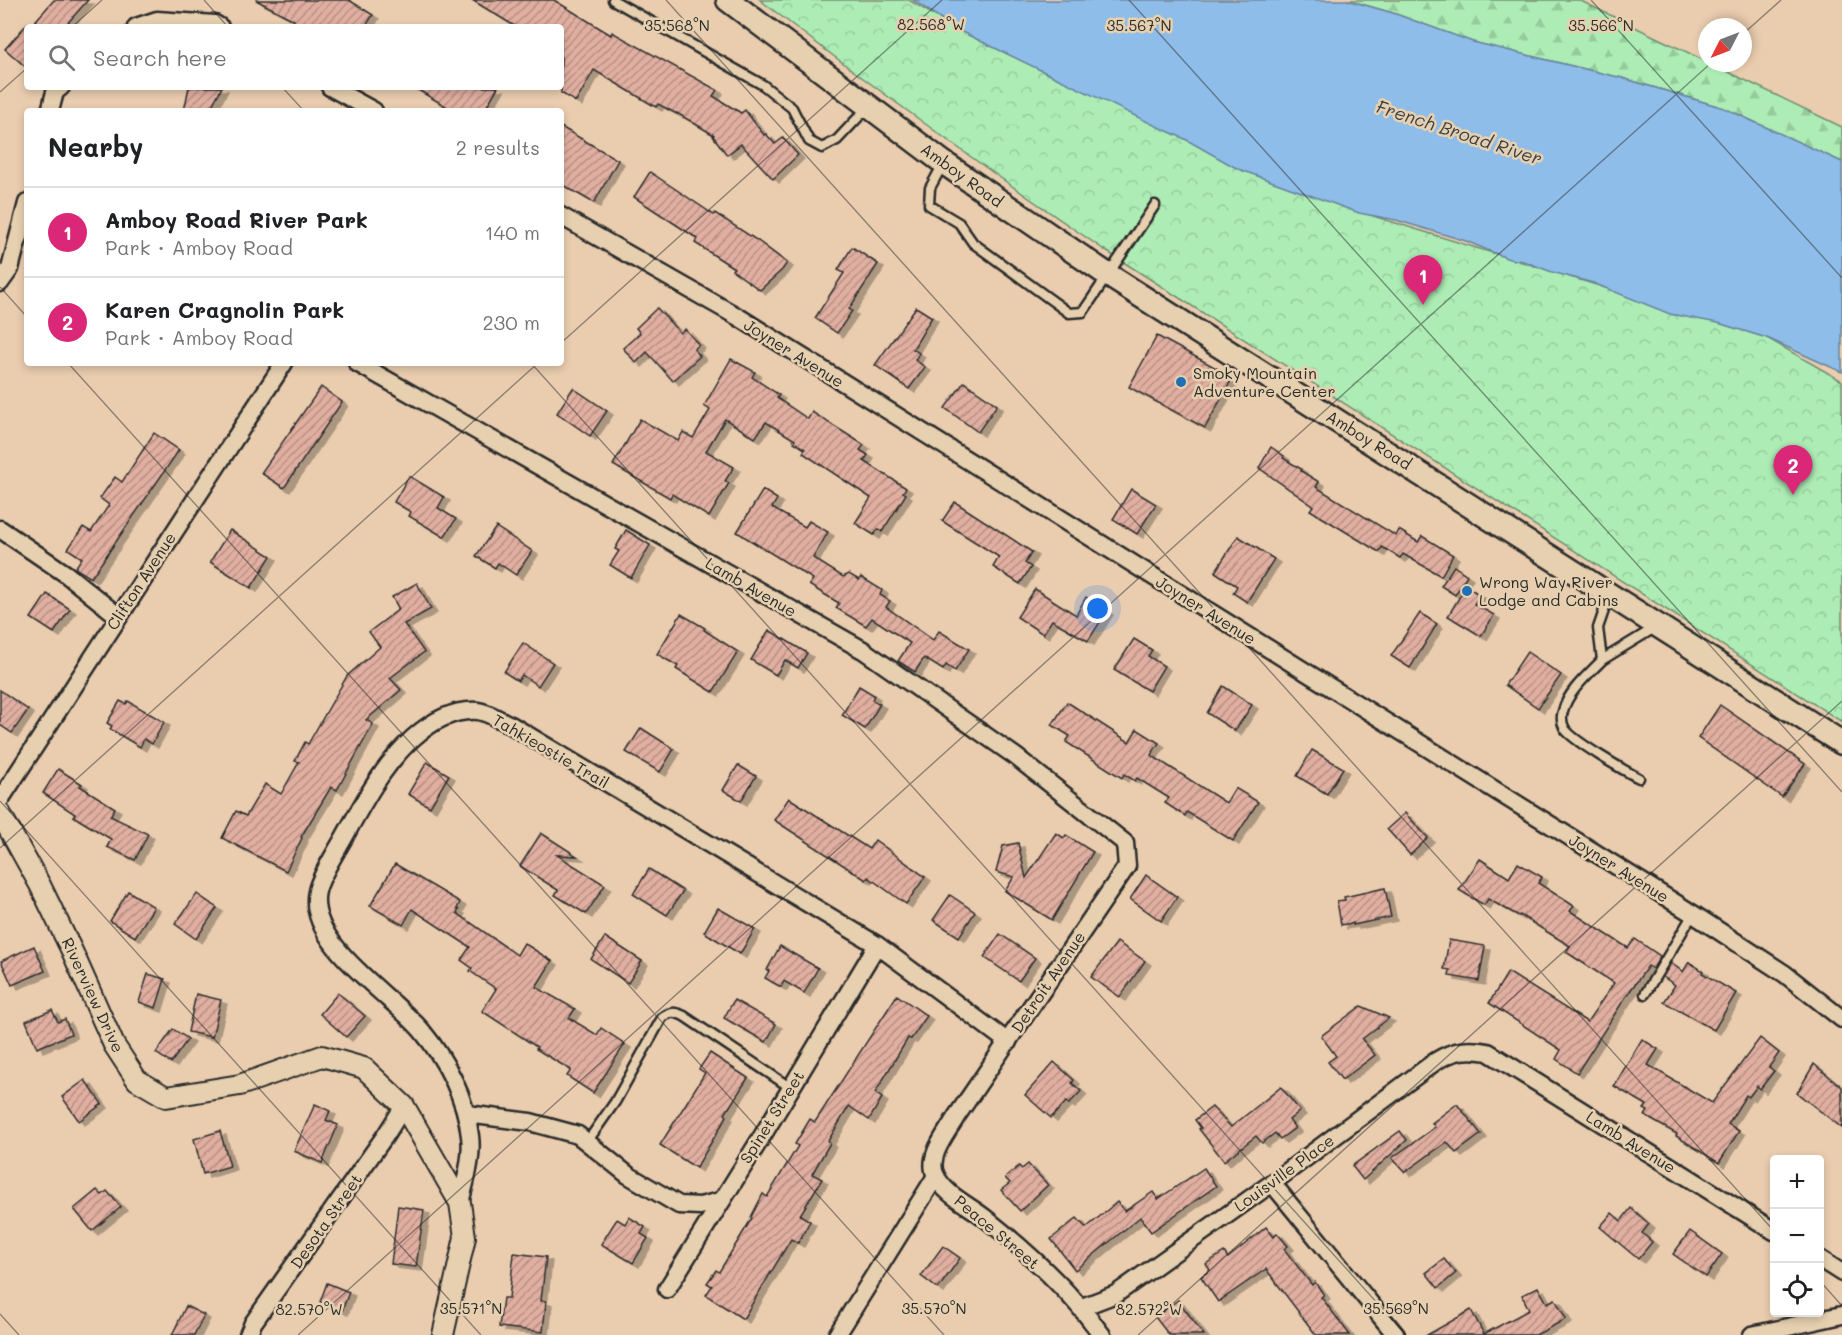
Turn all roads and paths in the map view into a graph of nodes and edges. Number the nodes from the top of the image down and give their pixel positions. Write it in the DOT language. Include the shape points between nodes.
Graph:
graph roads {
  1 [pos="613,0"];
  2 [pos="728,0"];
  3 [pos="146,24"];
  4 [pos="215,24"];
  5 [pos="57,90"];
  6 [pos="336,90"];
  7 [pos="869,106"];
  8 [pos="51,108"];
  9 [pos="368,108"];
  10 [pos="944,162"];
  11 [pos="1155,205"];
  12 [pos="24,214"];
  13 [pos="564,218"];
  14 [pos="1108,275"];
  15 [pos="0,283"];
  16 [pos="282,366"];
  17 [pos="362,366"];
  18 [pos="0,529"];
  19 [pos="1609,596"];
  20 [pos="118,616"];
  21 [pos="1657,627"];
  22 [pos="1602,660"];
  23 [pos="1842,743"];
  24 [pos="1639,778"];
  25 [pos="0,800"];
  26 [pos="0,813"];
  27 [pos="1125,843"];
  28 [pos="1693,914"];
  29 [pos="877,945"];
  30 [pos="1645,994"];
  31 [pos="1842,1019"];
  32 [pos="1008,1041"];
  33 [pos="1488,1052"];
  34 [pos="791,1088"];
  35 [pos="404,1106"];
  36 [pos="466,1114"];
  37 [pos="587,1142"];
  38 [pos="936,1176"];
  39 [pos="1272,1183"];
  40 [pos="720,1201"];
  41 [pos="460,1203"];
  42 [pos="1770,1228"];
  43 [pos="1824,1262"];
  44 [pos="1842,1273"];
  45 [pos="667,1289"];
  46 [pos="1082,1307"];
  47 [pos="1842,1315"];
  48 [pos="248,1335"];
  49 [pos="443,1335"];
  50 [pos="837,1335"];
  51 [pos="1102,1335"];
  52 [pos="1396,1335"];
  53 [pos="1752,1335"];
  1 -- 7 [label="lane" via="763,85 792,108 809,141 822,148 837,140"];
  2 -- 7 [label="main road, Amboy Road"];
  3 -- 4 [label="street"];
  5 -- 8 [label="street"];
  6 -- 9 [label="street"];
  7 -- 10 [label="main road, Amboy Road"];
  10 -- 14 [label="main road, Amboy Road"];
  10 -- 14 [label="lane" via="930,188 929,205 959,223 973,243 1069,313 1083,312"];
  11 -- 14 [label="lane"];
  12 -- 15 [label="street" via="10,268"];
  13 -- 28 [label="street, Joyner Avenue" via="740,318"];
  14 -- 19 [label="main road, Amboy Road"];
  16 -- 20 [label="street, Clifton Avenue"];
  17 -- 27 [label="street, Lamb Avenue" via="862,650 1015,756"];
  18 -- 20 [label="street"];
  19 -- 21 [label="main road, Amboy Road"];
  19 -- 22 [label="lane" via="1598,628"];
  20 -- 25 [label="street, Clifton Avenue"];
  21 -- 22 [label="lane"];
  21 -- 23 [label="main road, Amboy Road"];
  22 -- 24 [label="lane" via="1575,689 1562,720 1566,731"];
  26 -- 35 [label="street, Riverview Drive" via="45,895 114,1045 136,1080 166,1097 240,1085 321,1056 364,1068"];
  27 -- 32 [label="street, Detroit Avenue" via="1127,866"];
  28 -- 30 [label="lane"];
  28 -- 31 [label="street, Joyner Avenue" via="1785,974"];
  29 -- 32 [label="street, Tahkieostie Trail"];
  29 -- 34 [label="street, Spinet Street"];
  29 -- 36 [label="street, Tahkieostie Trail" via="511,725 479,711 455,713 430,723 399,751 359,808 317,891 318,915 329,939 346,959 421,1030 447,1065"];
  32 -- 38 [label="street, Detroit Avenue" via="937,1150 933,1164"];
  33 -- 39 [label="street, Louisville Place" via="1452,1052 1436,1061"];
  33 -- 42 [label="street, Lamb Avenue"];
  34 -- 37 [label="lane" via="684,1016 668,1013"];
  34 -- 40 [label="street, Spinet Street"];
  35 -- 41 [label="street, Riverview Drive"];
  35 -- 48 [label="street, Desota Street"];
  36 -- 37 [label="street" via="530,1122 578,1135"];
  36 -- 41 [label="street, Tahkieostie Trail" via="471,1139"];
  37 -- 40 [label="street" via="628,1175 679,1205 700,1206"];
  38 -- 46 [label="street, Peace Street" via="949,1192 1034,1260"];
  38 -- 50 [label="street"];
  39 -- 46 [label="street, Louisville Place" via="1116,1294"];
  39 -- 52 [label="street"];
  40 -- 45 [label="street, Spinet Street"];
  41 -- 49 [label="street, Riverview Drive" via="465,1237"];
  43 -- 44 [label="street"];
  46 -- 51 [label="street, Peace Street"];
  47 -- 53 [label="street"];
}
